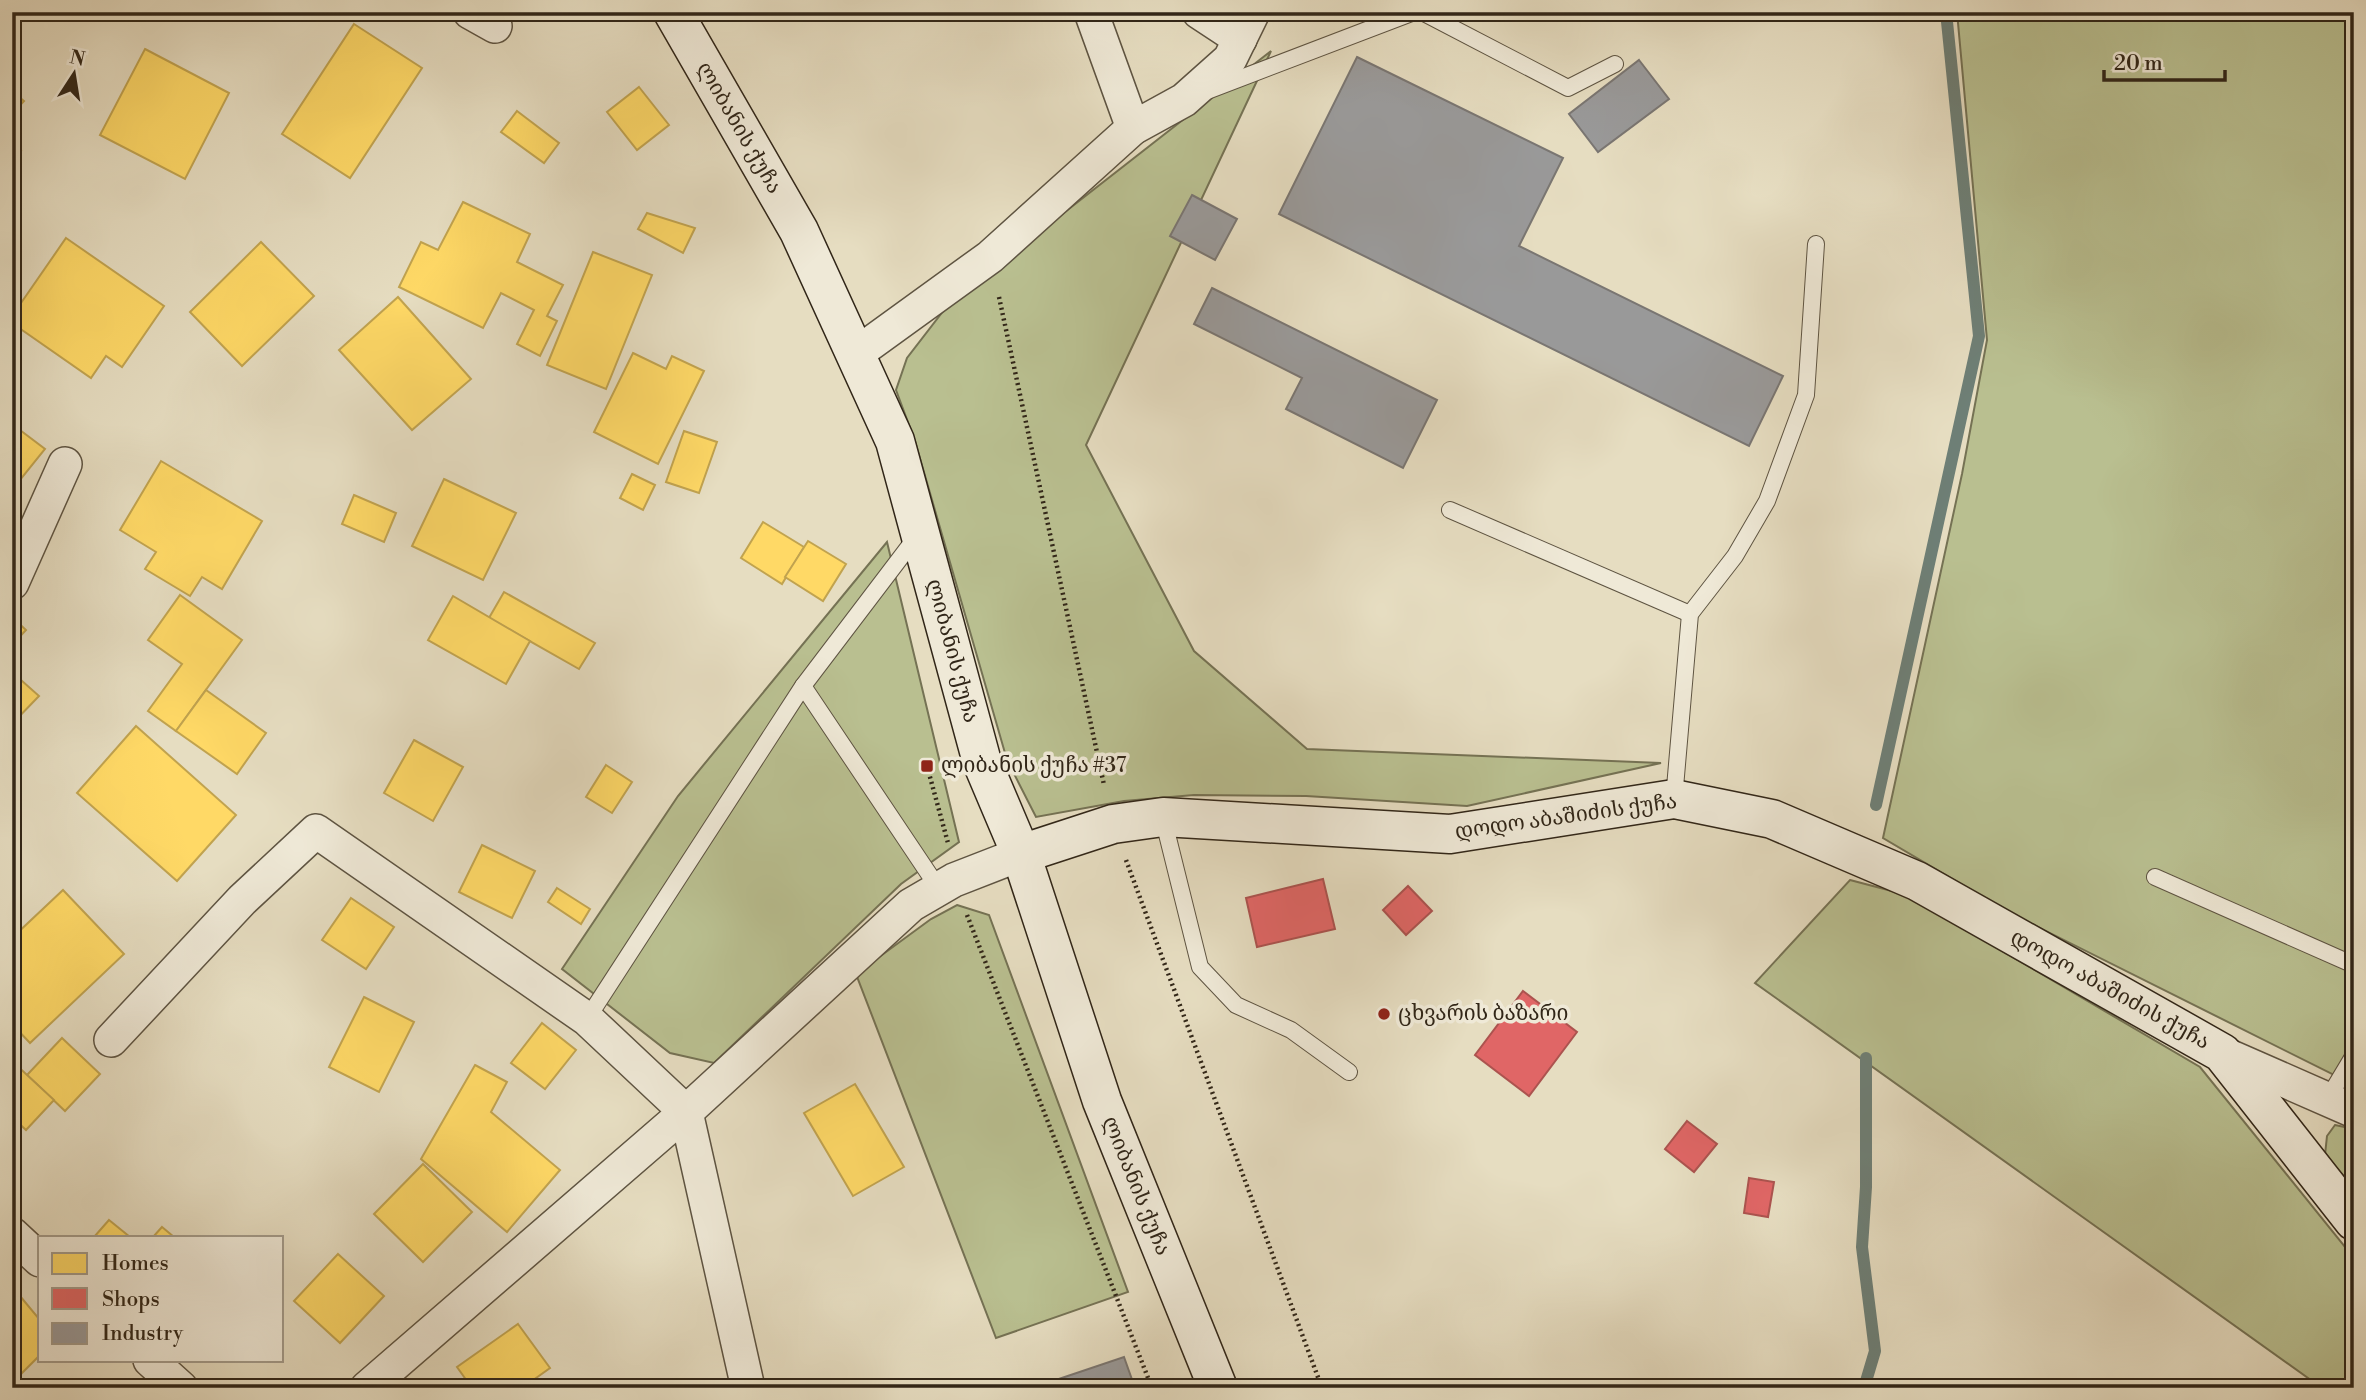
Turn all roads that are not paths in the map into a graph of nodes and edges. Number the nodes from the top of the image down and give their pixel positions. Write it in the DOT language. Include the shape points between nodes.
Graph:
graph roads {
  1 [pos="673,12"];
  2 [pos="1091,12"];
  3 [pos="1199,12"];
  4 [pos="1414,12"];
  5 [pos="1422,12"];
  6 [pos="1247,26"];
  7 [pos="1615,64"];
  8 [pos="1184,100"];
  9 [pos="1133,128"];
  10 [pos="1816,244"];
  11 [pos="856,354"];
  12 [pos="65,464"];
  13 [pos="1450,510"];
  14 [pos="920,532"];
  15 [pos="12,583"];
  16 [pos="1690,614"];
  17 [pos="803,686"];
  18 [pos="1674,799"];
  19 [pos="1163,817"];
  20 [pos="1021,853"];
  21 [pos="2155,877"];
  22 [pos="948,883"];
  23 [pos="2354,965"];
  24 [pos="587,1019"];
  25 [pos="111,1040"];
  26 [pos="2222,1053"];
  27 [pos="2354,1055"];
  28 [pos="1349,1072"];
  29 [pos="2341,1105"];
  30 [pos="686,1112"];
  31 [pos="2354,1221"];
  32 [pos="12,1234"];
  33 [pos="38,1257"];
  34 [pos="152,1362"];
  35 [pos="181,1388"];
  36 [pos="367,1388"];
  37 [pos="748,1388"];
  38 [pos="1218,1388"];
  1 -- 11 [label="street, ლიბანის ქუჩა" via="799,231"];
  2 -- 9 [label="street"];
  3 -- 6 [label="street"];
  4 -- 8 [label="lane"];
  5 -- 7 [label="lane" via="1568,88"];
  6 -- 8 [label="street" via="1230,59"];
  8 -- 9 [label="street"];
  9 -- 11 [label="street" via="990,257"];
  10 -- 16 [label="lane" via="1806,395 1767,501 1735,556"];
  11 -- 14 [label="street, ლიბანის ქუჩა" via="895,441"];
  12 -- 15 [label="street"];
  13 -- 16 [label="lane"];
  14 -- 17 [label="lane"];
  14 -- 20 [label="street, ლიბანის ქუჩა" via="982,762"];
  16 -- 18 [label="lane"];
  17 -- 22 [label="lane"];
  17 -- 24 [label="lane"];
  18 -- 19 [label="street, დოდო აბაშიძის ქუჩა" via="1450,834"];
  18 -- 26 [label="street, დოდო აბაშიძის ქუჩა" via="1772,819 1917,881"];
  19 -- 20 [label="street, დოდო აბაშიძის ქუჩა" via="1112,824"];
  19 -- 28 [label="lane" via="1200,967 1237,1005 1292,1030"];
  20 -- 22 [label="street"];
  20 -- 38 [label="street, ლიბანის ქუჩა" via="1102,1101"];
  21 -- 23 [label="lane"];
  22 -- 30 [label="street" via="911,905"];
  24 -- 25 [label="street" via="316,831 242,900"];
  24 -- 30 [label="street"];
  26 -- 29 [label="street"];
  26 -- 31 [label="street, დოდო აბაშიძის ქუჩა"];
  27 -- 29 [label="lane"];
  30 -- 36 [label="street"];
  30 -- 37 [label="street"];
  32 -- 33 [label="street"];
  34 -- 35 [label="street"];
}
